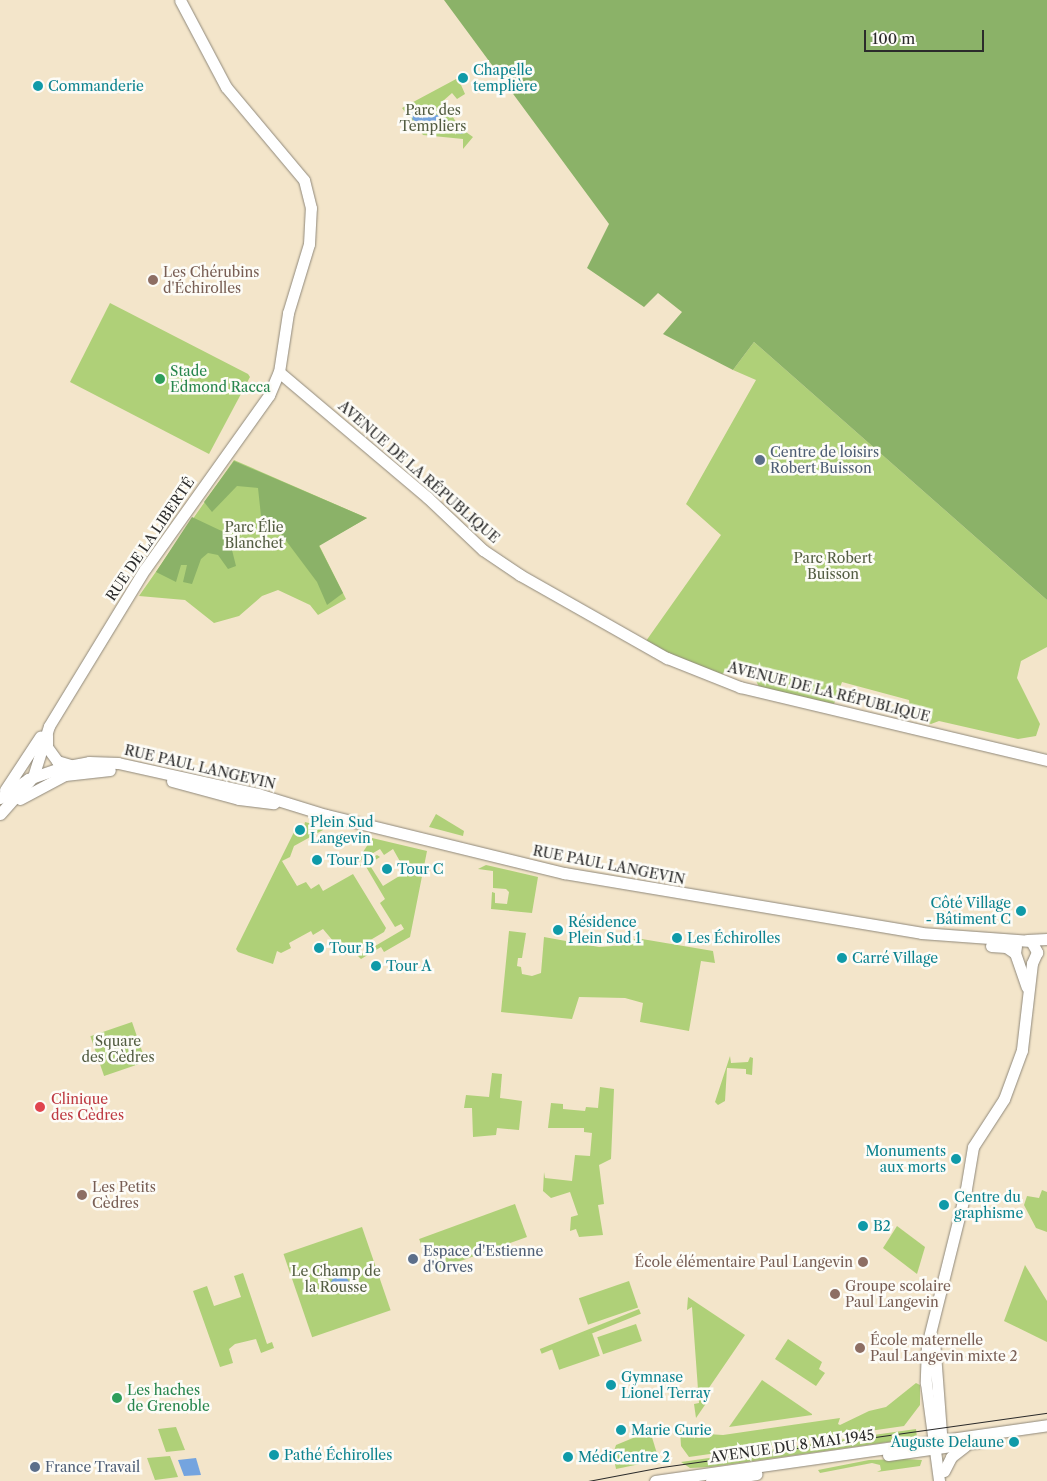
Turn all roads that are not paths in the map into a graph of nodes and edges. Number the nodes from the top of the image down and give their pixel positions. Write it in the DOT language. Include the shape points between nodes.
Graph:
graph roads {
  1 [pos="180,0"];
  2 [pos="280,372"];
  3 [pos="48,728"];
  4 [pos="34,746"];
  5 [pos="1047,760"];
  6 [pos="72,765"];
  7 [pos="34,777"];
  8 [pos="52,781"];
  9 [pos="0,798"];
  10 [pos="281,802"];
  11 [pos="0,814"];
  12 [pos="936,935"];
  13 [pos="1025,940"];
  14 [pos="1047,940"];
  15 [pos="1036,954"];
  16 [pos="1016,956"];
  17 [pos="1028,996"];
  18 [pos="933,1324"];
  19 [pos="927,1394"];
  20 [pos="940,1422"];
  21 [pos="1047,1425"];
  22 [pos="1047,1432"];
  23 [pos="980,1435"];
  24 [pos="913,1444"];
  25 [pos="966,1445"];
  26 [pos="938,1446"];
  27 [pos="893,1454"];
  28 [pos="941,1477"];
  29 [pos="655,1481"];
  30 [pos="711,1481"];
  1 -- 2 [label="street" via="226,87 298,171 307,187 312,216 309,244 288,313"];
  2 -- 3 [label="street, RUE DE LA LIBERTÉ" via="269,395 145,569"];
  2 -- 5 [label="street, AVENUE DE LA RÉPUBLIQUE" via="427,497 482,550 667,658 740,687"];
  3 -- 4 [label="street, RUE DE LA LIBERTÉ"];
  3 -- 6 [label="street" via="46,740 50,752 57,761"];
  3 -- 7 [label="street, RUE DE LA LIBERTÉ"];
  4 -- 7 [label="street, RUE DE LA LIBERTÉ" via="26,766"];
  4 -- 9 [label="street, RUE DE LA LIBERTÉ"];
  6 -- 7 [label="street, RUE PAUL LANGEVIN"];
  6 -- 10 [label="street, RUE PAUL LANGEVIN" via="89,762 146,767"];
  7 -- 8 [label="street" via="43,782"];
  7 -- 9 [label="street, RUE PAUL LANGEVIN"];
  7 -- 11 [label="street, RUE DE LA LIBERTÉ"];
  8 -- 10 [label="street, RUE PAUL LANGEVIN" via="99,770 132,771 254,802"];
  8 -- 11 [label="street, RUE PAUL LANGEVIN"];
  10 -- 12 [label="street, RUE PAUL LANGEVIN" via="564,873"];
  12 -- 13 [label="street, RUE PAUL LANGEVIN"];
  12 -- 16 [label="street, RUE PAUL LANGEVIN" via="973,945 1002,946"];
  13 -- 14 [label="street, RUE PAUL LANGEVIN"];
  13 -- 15 [label="street" via="1034,944"];
  13 -- 16 [label="street" via="1017,943"];
  14 -- 15 [label="street"];
  15 -- 16 [label="street" via="1025,962"];
  15 -- 17 [label="street"];
  16 -- 17 [label="street"];
  17 -- 18 [label="street" via="1026,1029 1014,1075 1004,1099 973,1147"];
  18 -- 19 [label="street" via="927,1346"];
  18 -- 20 [label="street"];
  19 -- 24 [label="street" via="926,1426"];
  19 -- 26 [label="street"];
  20 -- 23 [label="street" via="950,1432"];
  20 -- 26 [label="street"];
  21 -- 23 [label="street"];
  22 -- 25 [label="street"];
  23 -- 26 [label="street" via="970,1441"];
  24 -- 26 [label="street, AVENUE DU 8 MAI 1945"];
  24 -- 29 [label="street, AVENUE DU 8 MAI 1945"];
  25 -- 26 [label="street"];
  25 -- 28 [label="street" via="951,1457"];
  26 -- 27 [label="street, AVENUE DU 8 MAI 1945"];
  26 -- 28 [label="street"];
  27 -- 28 [label="street" via="929,1460"];
  27 -- 30 [label="street, AVENUE DU 8 MAI 1945"];
}
